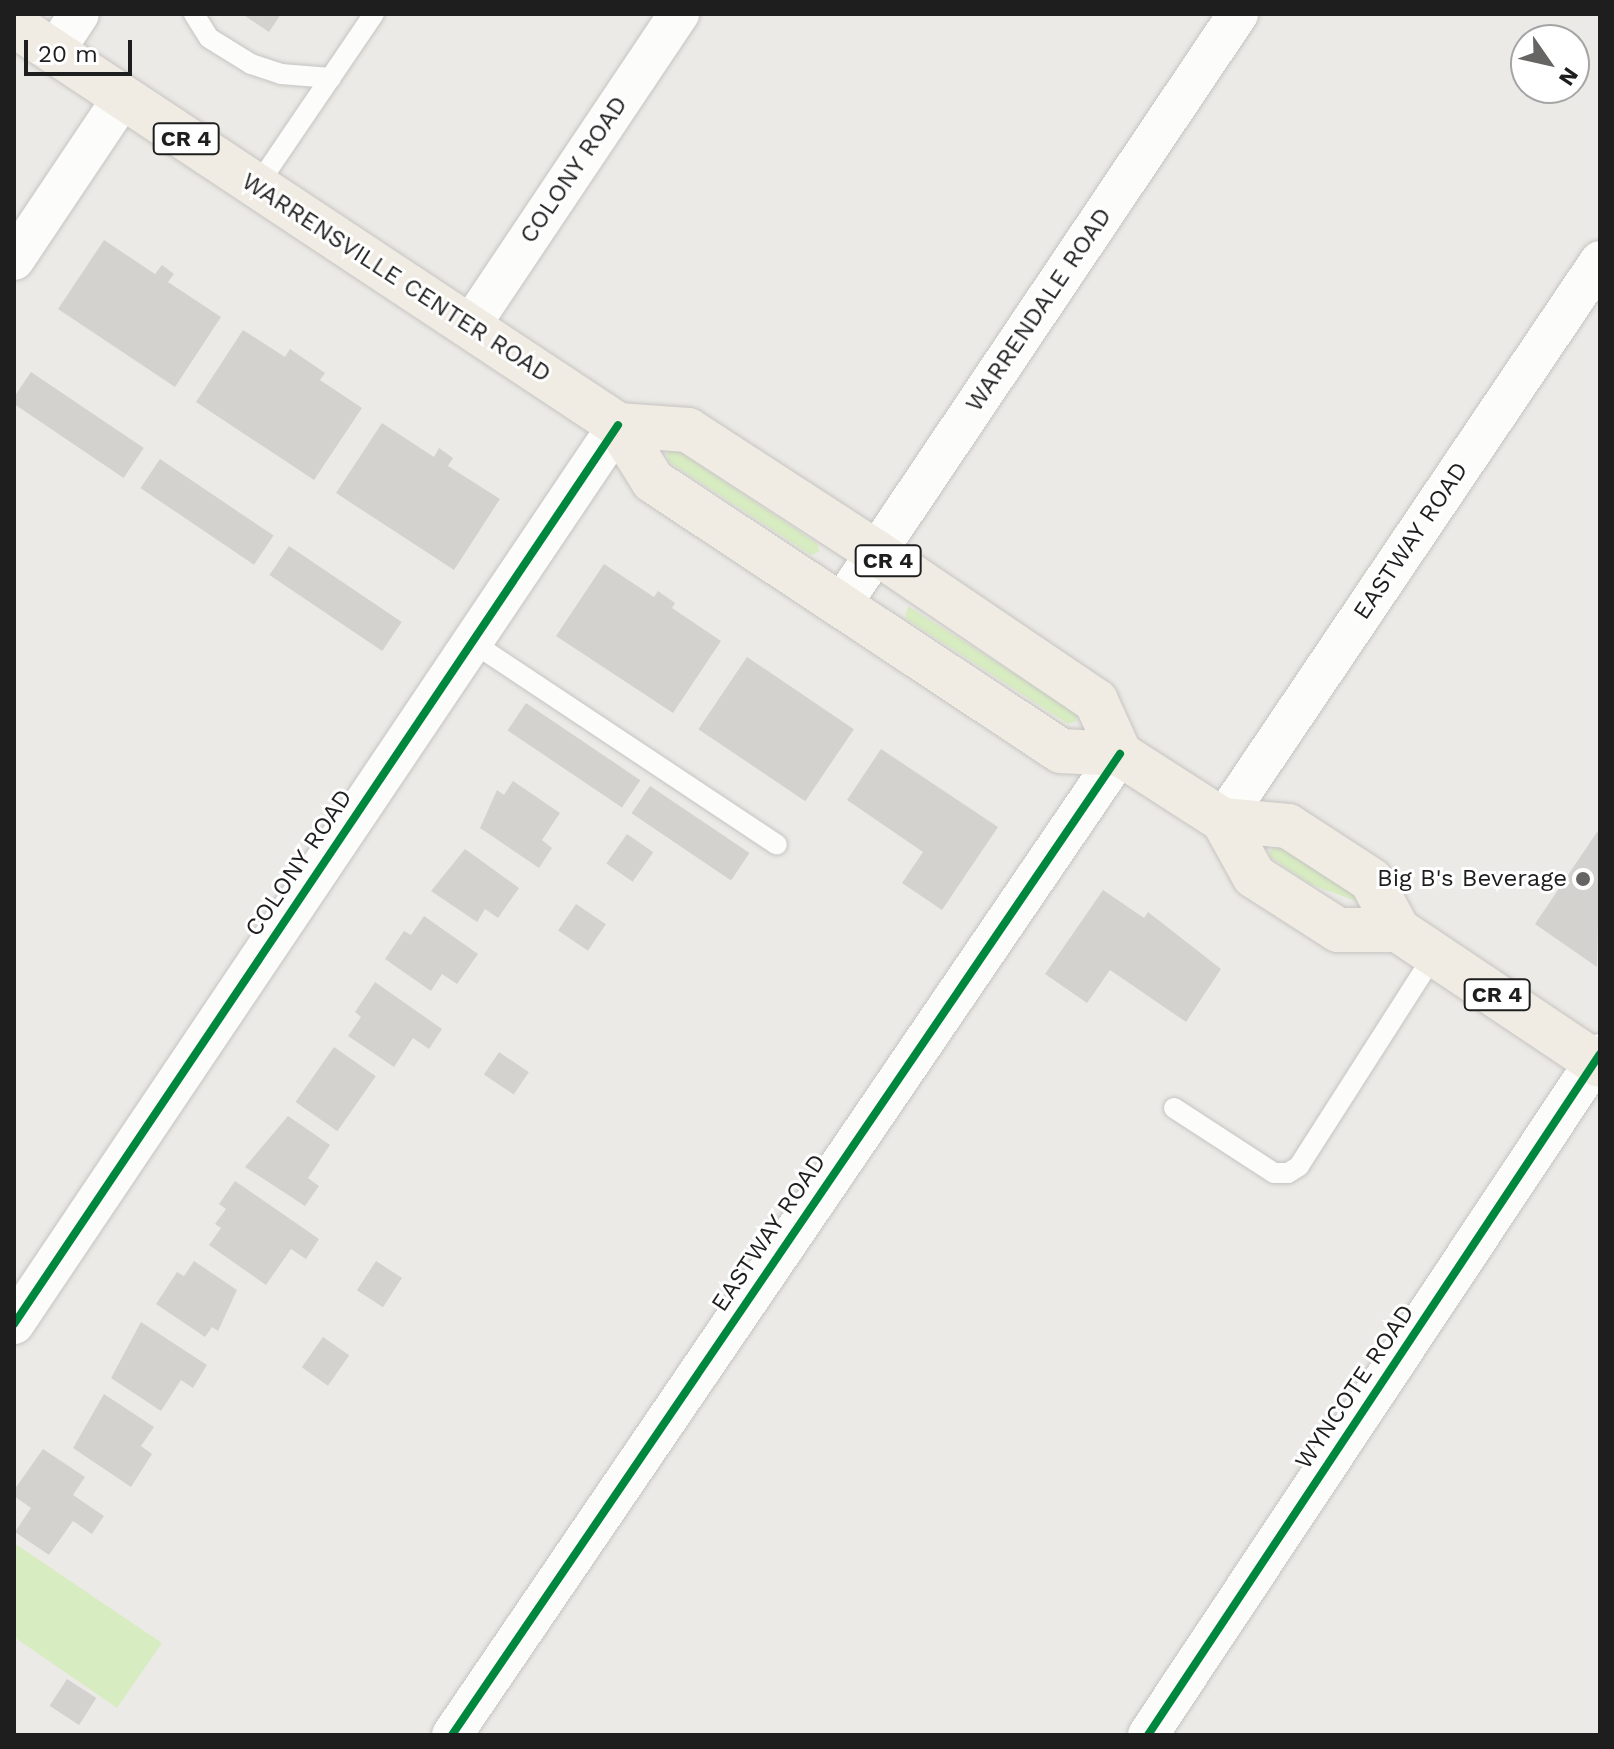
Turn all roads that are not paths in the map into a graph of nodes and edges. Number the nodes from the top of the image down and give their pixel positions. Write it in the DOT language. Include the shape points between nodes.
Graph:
graph roads {
  1 [pos="79,14"];
  2 [pos="194,14"];
  3 [pos="374,14"];
  4 [pos="679,14"];
  5 [pos="1238,14"];
  6 [pos="14,25"];
  7 [pos="54,52"];
  8 [pos="331,78"];
  9 [pos="123,97"];
  10 [pos="257,186"];
  11 [pos="14,260"];
  12 [pos="1600,261"];
  13 [pos="470,326"];
  14 [pos="618,425"];
  15 [pos="876,552"];
  16 [pos="841,605"];
  17 [pos="472,642"];
  18 [pos="1120,754"];
  19 [pos="1223,820"];
  20 [pos="777,845"];
  21 [pos="1398,930"];
  22 [pos="1435,953"];
  23 [pos="1598,1060"];
  24 [pos="1174,1108"];
  25 [pos="14,1324"];
  26 [pos="452,1735"];
  27 [pos="1148,1735"];
  1 -- 7 [label="street"];
  2 -- 8 [label="lane" via="209,38 251,64 281,74"];
  3 -- 8 [label="lane"];
  4 -- 13 [label="street, COLONY ROAD"];
  5 -- 15 [label="street, WARRENDALE ROAD"];
  6 -- 7 [label="main road, WARRENSVILLE CENTER ROAD / CR 4"];
  7 -- 9 [label="main road, WARRENSVILLE CENTER ROAD / CR 4"];
  8 -- 10 [label="lane"];
  9 -- 10 [label="main road, WARRENSVILLE CENTER ROAD / CR 4"];
  9 -- 11 [label="street"];
  10 -- 13 [label="main road, WARRENSVILLE CENTER ROAD / CR 4"];
  12 -- 19 [label="street, EASTWAY ROAD"];
  13 -- 14 [label="main road, WARRENSVILLE CENTER ROAD / CR 4"];
  14 -- 15 [label="main road, WARRENSVILLE CENTER ROAD / CR 4" via="688,430"];
  14 -- 16 [label="main road, WARRENSVILLE CENTER ROAD / CR 4" via="653,481"];
  14 -- 17 [label="street, COLONY ROAD"];
  15 -- 16 [label="street, WARRENDALE ROAD"];
  15 -- 18 [label="main road, WARRENSVILLE CENTER ROAD / CR 4" via="1096,701"];
  16 -- 18 [label="main road, WARRENSVILLE CENTER ROAD / CR 4" via="1061,751"];
  17 -- 20 [label="lane"];
  17 -- 25 [label="street, COLONY ROAD"];
  18 -- 19 [label="main road, WARRENSVILLE CENTER ROAD / CR 4"];
  18 -- 26 [label="street, EASTWAY ROAD"];
  19 -- 21 [label="main road, WARRENSVILLE CENTER ROAD / CR 4" via="1288,826 1371,880"];
  19 -- 21 [label="main road, WARRENSVILLE CENTER ROAD / CR 4" via="1254,876 1338,930"];
  21 -- 22 [label="main road, WARRENSVILLE CENTER ROAD / CR 4"];
  22 -- 23 [label="main road, WARRENSVILLE CENTER ROAD / CR 4"];
  22 -- 24 [label="lane" via="1299,1166 1288,1173 1274,1173"];
  23 -- 27 [label="street, WYNCOTE ROAD"];
}
